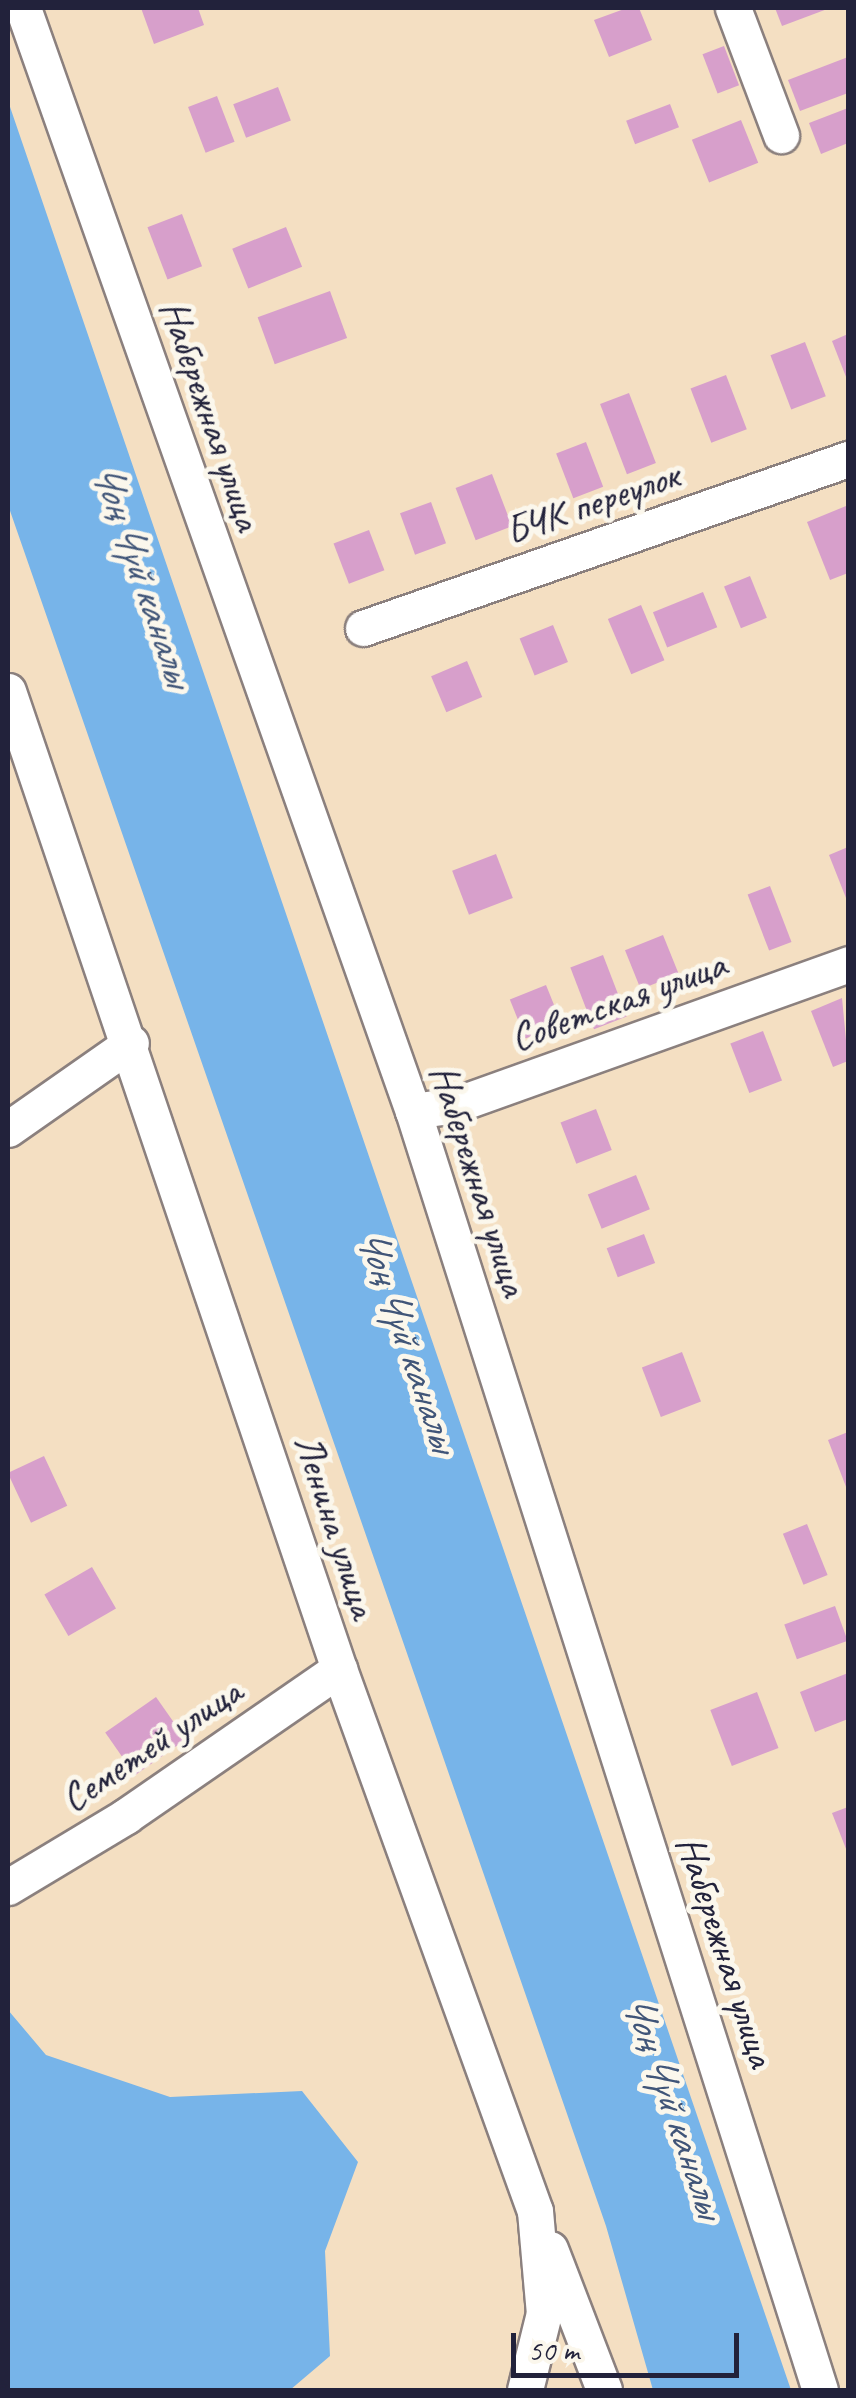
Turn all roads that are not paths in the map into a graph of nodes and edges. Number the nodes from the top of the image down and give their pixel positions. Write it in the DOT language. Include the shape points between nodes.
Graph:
graph roads {
  1 [pos="23,8"];
  2 [pos="733,8"];
  3 [pos="782,135"];
  4 [pos="848,459"];
  5 [pos="364,628"];
  6 [pos="8,691"];
  7 [pos="848,964"];
  8 [pos="131,1043"];
  9 [pos="413,1111"];
  10 [pos="8,1129"];
  11 [pos="338,1669"];
  12 [pos="8,1887"];
  13 [pos="535,2211"];
  14 [pos="524,2390"];
  15 [pos="604,2390"];
  16 [pos="820,2390"];
  1 -- 9 [label="street, Набережная улица"];
  2 -- 3 [label="street"];
  4 -- 5 [label="street, БЧК переулок"];
  6 -- 8 [label="street, Ленина улица"];
  7 -- 9 [label="street, Советская улица" via="455,1104"];
  8 -- 10 [label="street"];
  8 -- 11 [label="street, Ленина улица"];
  9 -- 16 [label="street, Набережная улица"];
  11 -- 12 [label="street, Семетей улица" via="126,1816"];
  11 -- 13 [label="street, Ленина улица"];
  13 -- 14 [label="street, Ленина улица" via="544,2313"];
  13 -- 15 [label="street"];
}
